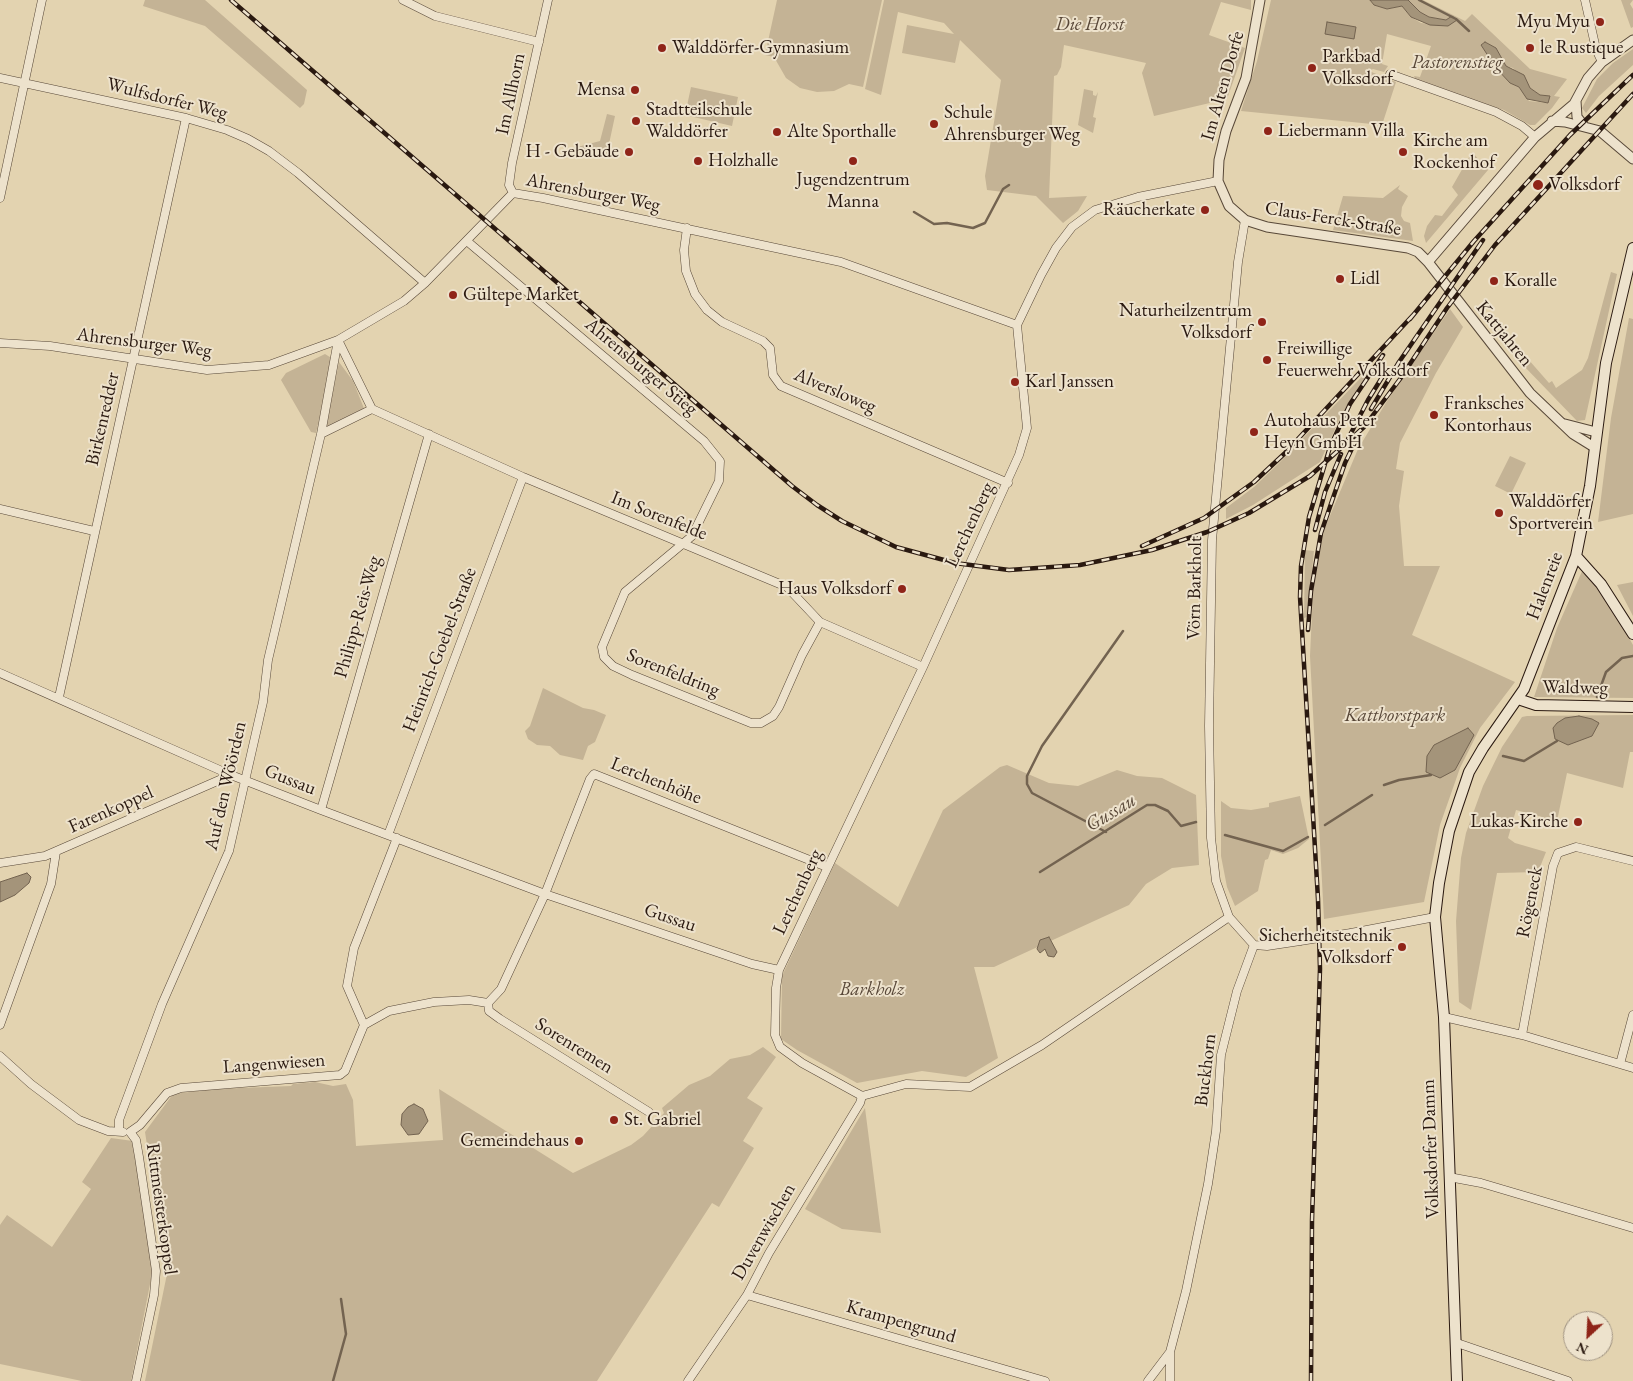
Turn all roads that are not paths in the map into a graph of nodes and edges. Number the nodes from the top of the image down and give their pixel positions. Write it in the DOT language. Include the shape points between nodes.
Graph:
graph roads {
  1 [pos="42,0"];
  2 [pos="403,0"];
  3 [pos="548,0"];
  4 [pos="1260,0"];
  5 [pos="1585,0"];
  6 [pos="1633,40"];
  7 [pos="539,42"];
  8 [pos="1602,62"];
  9 [pos="1390,74"];
  10 [pos="0,78"];
  11 [pos="24,84"];
  12 [pos="1576,101"];
  13 [pos="186,118"];
  14 [pos="1552,121"];
  15 [pos="1584,126"];
  16 [pos="1535,137"];
  17 [pos="1633,159"];
  18 [pos="1218,181"];
  19 [pos="513,194"];
  20 [pos="0,198"];
  21 [pos="1246,220"];
  22 [pos="687,228"];
  23 [pos="468,242"];
  24 [pos="1633,248"];
  25 [pos="1428,262"];
  26 [pos="425,284"];
  27 [pos="1017,325"];
  28 [pos="338,340"];
  29 [pos="0,343"];
  30 [pos="133,361"];
  31 [pos="372,409"];
  32 [pos="1560,422"];
  33 [pos="1596,432"];
  34 [pos="320,434"];
  35 [pos="429,434"];
  36 [pos="1594,447"];
  37 [pos="523,477"];
  38 [pos="1008,482"];
  39 [pos="0,509"];
  40 [pos="94,531"];
  41 [pos="685,544"];
  42 [pos="1576,556"];
  43 [pos="820,622"];
  44 [pos="1633,634"];
  45 [pos="923,667"];
  46 [pos="0,673"];
  47 [pos="58,697"];
  48 [pos="1518,700"];
  49 [pos="1633,706"];
  50 [pos="232,774"];
  51 [pos="245,779"];
  52 [pos="321,810"];
  53 [pos="388,835"];
  54 [pos="397,838"];
  55 [pos="56,852"];
  56 [pos="1633,861"];
  57 [pos="0,863"];
  58 [pos="827,867"];
  59 [pos="545,894"];
  60 [pos="1228,916"];
  61 [pos="1435,917"];
  62 [pos="1254,945"];
  63 [pos="780,970"];
  64 [pos="488,1003"];
  65 [pos="1633,1015"];
  66 [pos="1444,1016"];
  67 [pos="0,1025"];
  68 [pos="364,1025"];
  69 [pos="1522,1035"];
  70 [pos="0,1056"];
  71 [pos="1620,1064"];
  72 [pos="1633,1068"];
  73 [pos="862,1096"];
  74 [pos="648,1112"];
  75 [pos="119,1131"];
  76 [pos="130,1132"];
  77 [pos="1449,1177"];
  78 [pos="1633,1228"];
  79 [pos="747,1295"];
  80 [pos="1457,1343"];
  81 [pos="1170,1352"];
  82 [pos="136,1381"];
  83 [pos="688,1381"];
  84 [pos="1045,1381"];
  85 [pos="1148,1381"];
  86 [pos="1170,1381"];
  87 [pos="1457,1381"];
  88 [pos="1568,1381"];
  1 -- 11 [label="street"];
  2 -- 7 [label="street" via="435,16"];
  3 -- 7 [label="street, Im Allhorn"];
  4 -- 18 [label="street, Im Alten Dorfe" via="1252,55 1224,137"];
  5 -- 8 [label="street"];
  6 -- 8 [label="street"];
  7 -- 19 [label="street, Im Allhorn" via="512,163 509,185"];
  8 -- 12 [label="street" via="1588,78"];
  9 -- 16 [label="street" via="1496,112"];
  10 -- 11 [label="street, Wulfsdorfer Weg"];
  11 -- 13 [label="street, Wulfsdorfer Weg"];
  11 -- 20 [label="street"];
  12 -- 14 [label="street"];
  12 -- 15 [label="street" via="1577,117"];
  13 -- 26 [label="street, Wulfsdorfer Weg" via="227,130 268,151 298,172"];
  13 -- 30 [label="street, Birkenredder"];
  14 -- 15 [label="street"];
  14 -- 16 [label="street"];
  15 -- 17 [label="street" via="1603,133"];
  16 -- 25 [label="street"];
  18 -- 21 [label="street, Claus-Ferck-Straße" via="1229,206"];
  18 -- 27 [label="street" via="1138,197 1095,210 1072,228 1056,248"];
  19 -- 22 [label="street, Ahrensburger Weg"];
  19 -- 23 [label="street, Ahrensburger Weg"];
  21 -- 25 [label="street, Claus-Ferck-Straße" via="1293,233 1408,248"];
  21 -- 60 [label="street, Vörn Barkholt" via="1240,240 1212,559 1211,838 1216,882"];
  22 -- 27 [label="street, Ahrensburger Weg" via="841,262"];
  22 -- 38 [label="street, Alversloweg" via="686,271 695,294 722,322 767,344 773,375 780,386"];
  23 -- 26 [label="street, Ahrensburger Weg"];
  23 -- 41 [label="street, Ahrensburger Stieg" via="704,442 720,461 719,481 703,517"];
  24 -- 33 [label="main road, Halenreie" via="1612,328"];
  25 -- 32 [label="street, Kattjahren" via="1527,389"];
  26 -- 28 [label="street, Ahrensburger Weg" via="404,301"];
  27 -- 38 [label="street, Lerchenberg" via="1027,428"];
  28 -- 30 [label="street, Ahrensburger Weg" via="269,366 207,370"];
  28 -- 31 [label="street"];
  28 -- 34 [label="street, Auf den Wöörden"];
  29 -- 30 [label="street, Ahrensburger Weg" via="50,346"];
  30 -- 40 [label="street, Birkenredder"];
  31 -- 34 [label="street"];
  31 -- 35 [label="street, Im Sorenfelde"];
  32 -- 33 [label="street, Kattjahren"];
  32 -- 36 [label="street, Kattjahren"];
  33 -- 36 [label="main road, Halenreie"];
  34 -- 51 [label="street, Auf den Wöörden" via="268,660 263,702"];
  35 -- 37 [label="street, Im Sorenfelde"];
  35 -- 52 [label="street, Philipp-Reis-Weg"];
  36 -- 42 [label="main road, Halenreie"];
  37 -- 41 [label="street, Im Sorenfelde"];
  37 -- 53 [label="street, Heinrich-Goebel-Straße"];
  38 -- 45 [label="street, Lerchenberg"];
  39 -- 40 [label="street"];
  40 -- 47 [label="street, Birkenredder"];
  41 -- 43 [label="street, Im Sorenfelde" via="787,587"];
  41 -- 43 [label="street, Sorenfeldring" via="625,592 602,647 604,657 613,666 752,723 761,723 773,716 779,707"];
  42 -- 44 [label="main road" via="1602,584"];
  42 -- 48 [label="main road, Halenreie"];
  43 -- 45 [label="street, Im Sorenfelde"];
  45 -- 58 [label="street, Lerchenberg"];
  46 -- 47 [label="street, Gussau"];
  47 -- 50 [label="street, Gussau"];
  48 -- 49 [label="main road, Waldweg" via="1536,705"];
  48 -- 61 [label="main road, Halenreie" via="1474,763 1459,799 1446,845"];
  50 -- 51 [label="street, Gussau"];
  50 -- 55 [label="street, Farenkoppel"];
  51 -- 52 [label="street, Gussau"];
  51 -- 75 [label="street, Auf den Wöörden" via="229,851 162,1004 119,1120"];
  52 -- 53 [label="street, Gussau"];
  53 -- 54 [label="street, Gussau"];
  54 -- 59 [label="street, Gussau"];
  54 -- 68 [label="street" via="354,948 347,986"];
  55 -- 57 [label="street, Farenkoppel"];
  55 -- 67 [label="street" via="52,884"];
  56 -- 69 [label="street, Rögeneck" via="1576,846 1564,849 1555,858"];
  58 -- 59 [label="street, Lerchenhöhe" via="594,774"];
  58 -- 63 [label="street, Lerchenberg"];
  59 -- 63 [label="street, Gussau" via="752,964"];
  59 -- 64 [label="street" via="501,989"];
  60 -- 62 [label="street, Vörn Barkholt"];
  60 -- 73 [label="street" via="1042,1045 977,1084 960,1088 906,1084"];
  61 -- 62 [label="street, bridge" via="1300,941"];
  61 -- 66 [label="main road, Volksdorfer Damm"];
  62 -- 81 [label="street, Buckhorn" via="1237,991 1221,1056 1216,1131 1208,1184"];
  63 -- 73 [label="street" via="776,988 775,1035 780,1047"];
  64 -- 68 [label="street" via="469,1000 411,1006 389,1011"];
  64 -- 74 [label="street, Sorenremen" via="489,1010 500,1019"];
  65 -- 71 [label="street"];
  66 -- 69 [label="street"];
  66 -- 77 [label="main road, Volksdorfer Damm"];
  68 -- 76 [label="street, Langenwiesen" via="345,1071 340,1075 181,1088 166,1093 140,1125"];
  69 -- 71 [label="street"];
  70 -- 75 [label="street" via="79,1120 108,1131"];
  71 -- 72 [label="street"];
  73 -- 79 [label="street, Duvenwischen"];
  75 -- 76 [label="street"];
  76 -- 82 [label="street, Rittmeisterkoppel" via="136,1140 140,1157 156,1271"];
  77 -- 78 [label="street"];
  77 -- 80 [label="main road, Volksdorfer Damm"];
  79 -- 83 [label="street, Duvenwischen"];
  79 -- 84 [label="street, Krampengrund"];
  80 -- 87 [label="main road, Volksdorfer Damm"];
  80 -- 88 [label="street"];
  81 -- 85 [label="street"];
  81 -- 86 [label="street, Buckhorn"];
}
